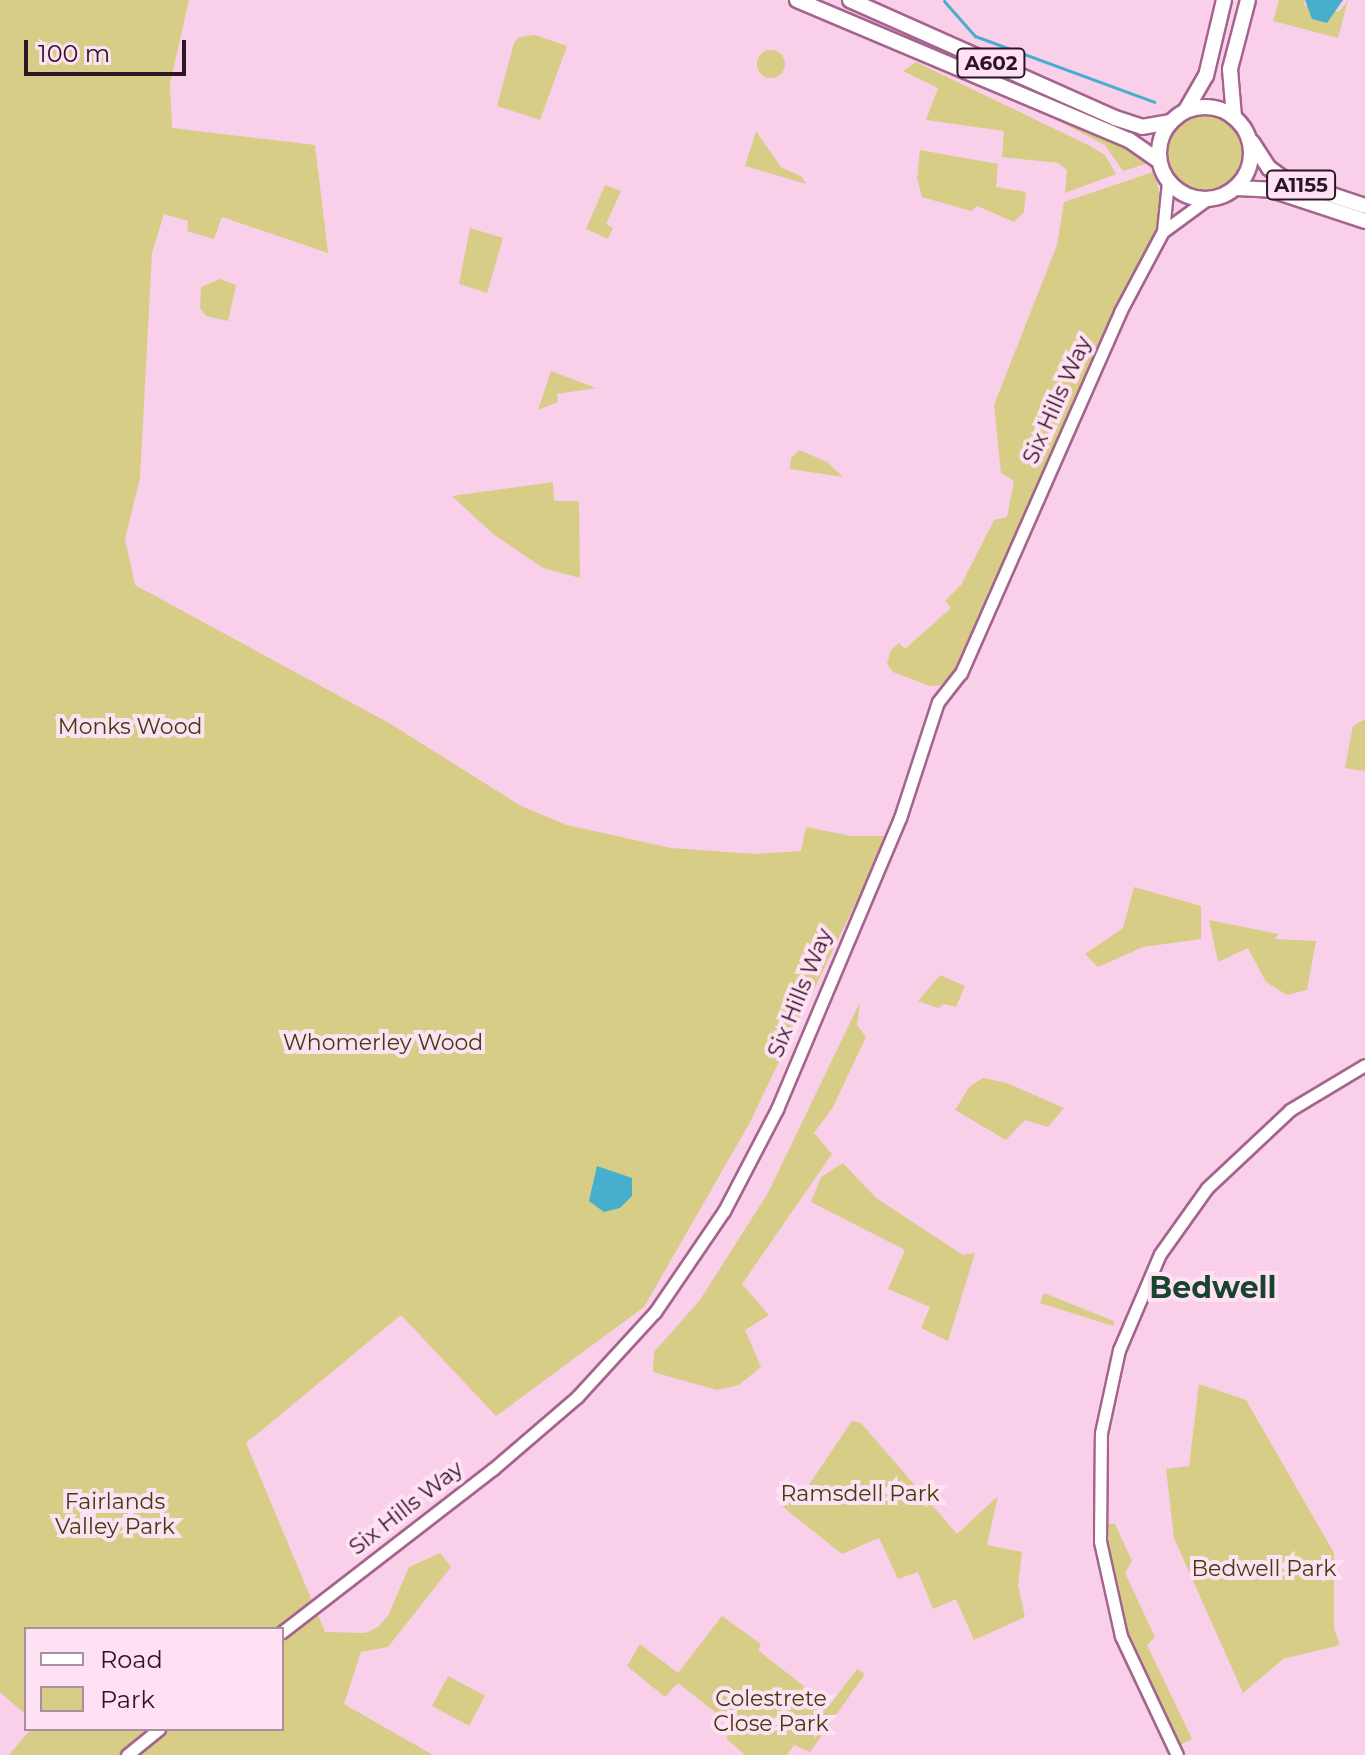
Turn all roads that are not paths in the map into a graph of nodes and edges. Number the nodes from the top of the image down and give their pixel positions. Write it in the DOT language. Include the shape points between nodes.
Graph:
graph roads {
  1 [pos="797,0"];
  2 [pos="850,0"];
  3 [pos="1224,0"];
  4 [pos="1248,0"];
  5 [pos="1186,110"];
  6 [pos="1234,117"];
  7 [pos="1171,122"];
  8 [pos="1252,142"];
  9 [pos="1158,160"];
  10 [pos="1168,182"];
  11 [pos="1237,188"];
  12 [pos="1206,200"];
  13 [pos="1365,206"];
  14 [pos="1365,221"];
  15 [pos="1163,231"];
  16 [pos="1365,1065"];
  17 [pos="284,1630"];
  18 [pos="157,1731"];
  19 [pos="127,1755"];
  20 [pos="1177,1755"];
  1 -- 9 [label="main road, A602" via="1073,115 1129,140"];
  2 -- 7 [label="main road, A602" via="1115,118 1142,127"];
  3 -- 5 [label="main road" via="1206,76"];
  4 -- 6 [label="main road" via="1230,69"];
  5 -- 6 [label="main road" via="1214,108"];
  5 -- 7 [label="main road"];
  6 -- 8 [label="main road"];
  7 -- 9 [label="main road"];
  8 -- 11 [label="main road" via="1250,165"];
  8 -- 13 [label="main road, A1155" via="1269,168 1284,179"];
  9 -- 10 [label="main road"];
  10 -- 12 [label="main road"];
  10 -- 15 [label="street, Six Hills Way"];
  11 -- 12 [label="main road"];
  11 -- 14 [label="main road, A1155" via="1272,190"];
  12 -- 15 [label="street, Six Hills Way"];
  15 -- 17 [label="street, Six Hills Way" via="1120,312 961,673 938,702 900,818 777,1109 707,1240 638,1332 577,1397"];
  16 -- 20 [label="street" via="1281,1116 1207,1188 1160,1254 1119,1350 1098,1466 1102,1552 1125,1648"];
  18 -- 19 [label="street"];
}
